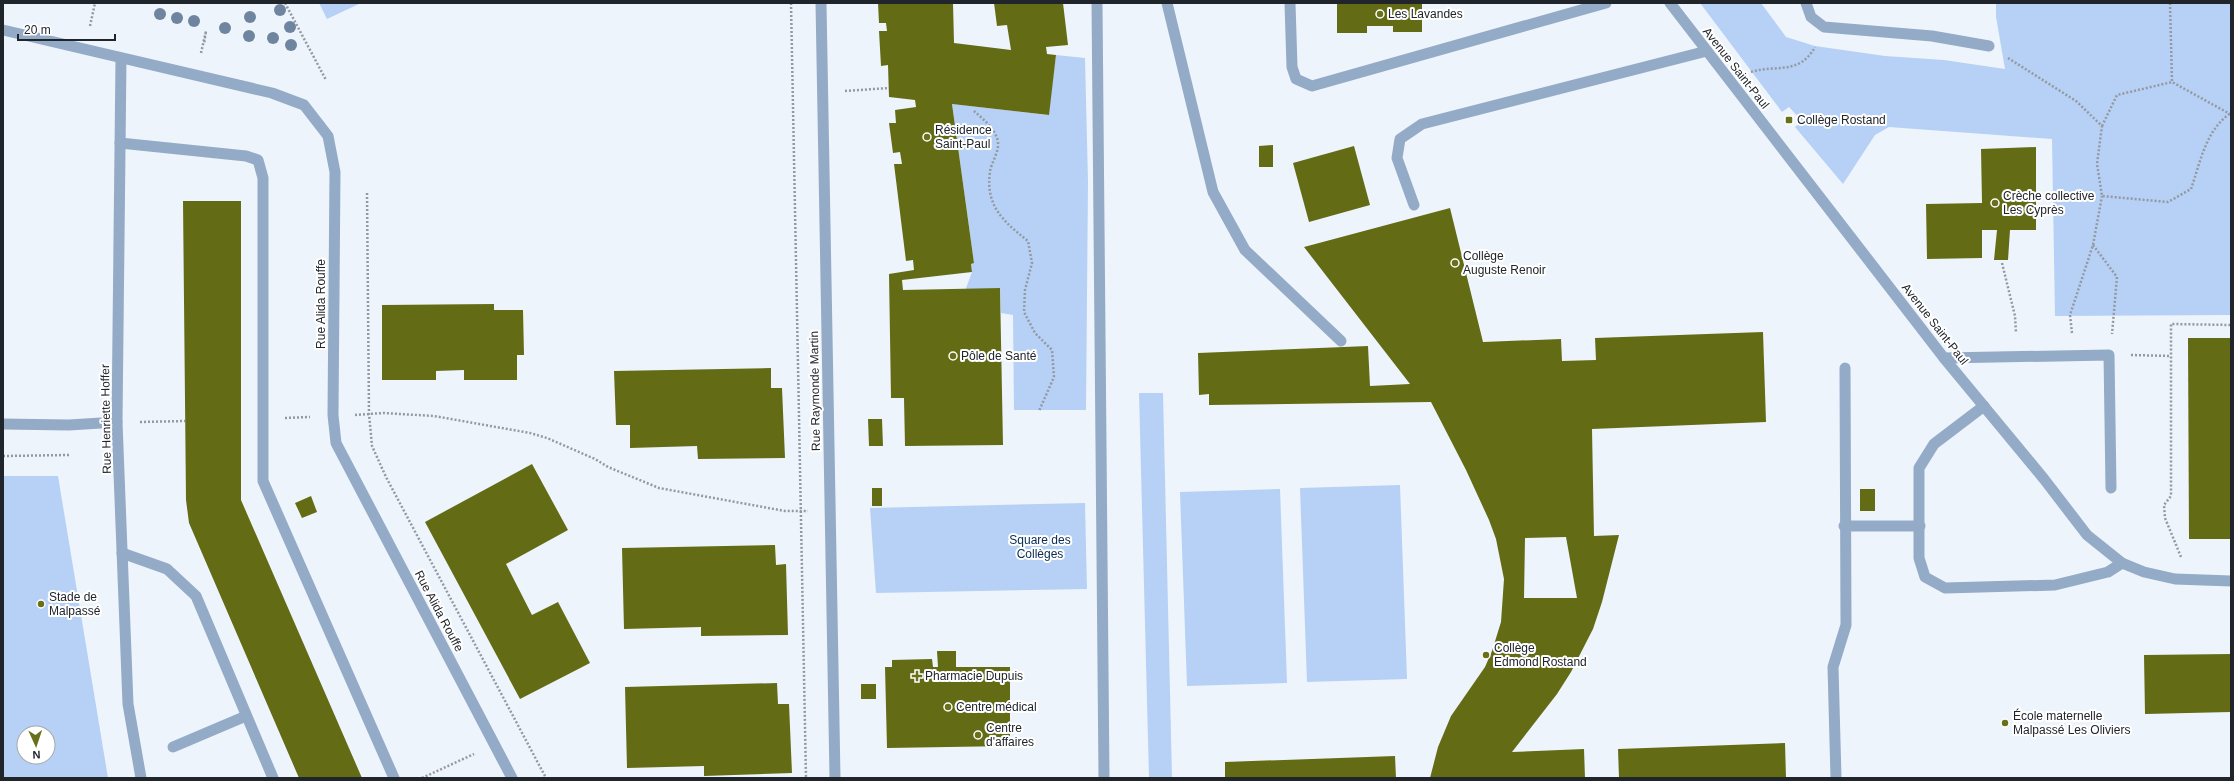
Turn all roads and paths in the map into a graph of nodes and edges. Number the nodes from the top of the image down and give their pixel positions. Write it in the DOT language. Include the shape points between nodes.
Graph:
graph roads {
  1 [pos="285,3"];
  2 [pos="791,3"];
  3 [pos="821,3"];
  4 [pos="1097,3"];
  5 [pos="1168,3"];
  6 [pos="1290,3"];
  7 [pos="1606,3"];
  8 [pos="1670,3"];
  9 [pos="1806,3"];
  10 [pos="2170,3"];
  11 [pos="3,30"];
  12 [pos="204,44"];
  13 [pos="1816,46"];
  14 [pos="1989,46"];
  15 [pos="1707,51"];
  16 [pos="120,58"];
  17 [pos="1760,69"];
  18 [pos="195,74"];
  19 [pos="326,80"];
  20 [pos="2172,82"];
  21 [pos="889,88"];
  22 [pos="822,93"];
  23 [pos="974,111"];
  24 [pos="2231,113"];
  25 [pos="2102,126"];
  26 [pos="120,143"];
  27 [pos="367,193"];
  28 [pos="2102,196"];
  29 [pos="1414,205"];
  30 [pos="2093,245"];
  31 [pos="2002,263"];
  32 [pos="2231,325"];
  33 [pos="1341,341"];
  34 [pos="2075,355"];
  35 [pos="2109,355"];
  36 [pos="2017,356"];
  37 [pos="2171,356"];
  38 [pos="1944,358"];
  39 [pos="1845,368"];
  40 [pos="1984,406"];
  41 [pos="1039,411"];
  42 [pos="383,413"];
  43 [pos="185,421"];
  44 [pos="117,422"];
  45 [pos="3,424"];
  46 [pos="69,455"];
  47 [pos="3,456"];
  48 [pos="2111,488"];
  49 [pos="801,511"];
  50 [pos="830,511"];
  51 [pos="1844,526"];
  52 [pos="1920,526"];
  53 [pos="122,553"];
  54 [pos="2122,563"];
  55 [pos="2175,579"];
  56 [pos="2231,581"];
  57 [pos="246,716"];
  58 [pos="173,747"];
  59 [pos="458,761"];
  60 [pos="141,778"];
  61 [pos="273,778"];
  62 [pos="394,778"];
  63 [pos="422,778"];
  64 [pos="512,778"];
  65 [pos="546,778"];
  66 [pos="806,778"];
  67 [pos="835,778"];
  68 [pos="1104,778"];
  69 [pos="1836,778"];
  1 -- 19 [label="path"];
  2 -- 49 [label="path"];
  3 -- 22 [label="street, Rue Raymonde Martin"];
  4 -- 68 [label="street"];
  5 -- 33 [label="street" via="1213,192 1244,250"];
  6 -- 7 [label="street" via="1292,67 1296,80 1312,86"];
  8 -- 15 [label="street, Avenue Saint-Paul"];
  9 -- 14 [label="street" via="1811,17 1824,27 1932,36"];
  10 -- 20 [label="path"];
  11 -- 16 [label="street, Rue Alida Rouffe"];
  12 -- 18 [label="path" via="206,31"];
  13 -- 17 [label="path" via="1809,57 1784,70"];
  14 -- 25 [label="path" via="2076,101"];
  15 -- 29 [label="street" via="1422,124 1400,139 1397,158"];
  15 -- 38 [label="street, Avenue Saint-Paul"];
  16 -- 18 [label="street, Rue Alida Rouffe"];
  16 -- 26 [label="street, Rue Henriette Hoffer"];
  18 -- 64 [label="street, Rue Alida Rouffe" via="272,93 304,105 328,136 335,172 333,416 336,443"];
  20 -- 24 [label="path"];
  20 -- 25 [label="path" via="2117,95"];
  21 -- 22 [label="path"];
  22 -- 50 [label="street, Rue Raymonde Martin"];
  23 -- 41 [label="path" via="993,130 998,142 990,173 992,203 1008,225 1028,241 1032,263 1025,290 1024,312 1035,333 1052,350 1054,377"];
  24 -- 28 [label="path" via="2216,126 2204,150 2191,189 2168,202"];
  25 -- 28 [label="path" via="2097,164"];
  26 -- 44 [label="street, Rue Henriette Hoffer"];
  26 -- 62 [label="street" via="246,156 258,160 263,178 264,481"];
  27 -- 65 [label="path" via="369,414 372,446"];
  28 -- 30 [label="path"];
  30 -- 34 [label="path" via="2070,315"];
  30 -- 35 [label="path" via="2117,277 2116,309"];
  31 -- 36 [label="path" via="2015,316"];
  32 -- 37 [label="path" via="2171,324"];
  34 -- 35 [label="street"];
  34 -- 36 [label="street"];
  35 -- 37 [label="path"];
  35 -- 48 [label="street"];
  36 -- 38 [label="street"];
  37 -- 55 [label="path" via="2171,496 2164,505 2165,518 2183,563"];
  38 -- 40 [label="street, Avenue Saint-Paul"];
  39 -- 51 [label="street"];
  40 -- 52 [label="street" via="1934,444 1920,468"];
  40 -- 54 [label="street, Avenue Saint-Paul" via="2087,535"];
  42 -- 49 [label="path" via="434,416 530,433 547,438 659,488 785,511"];
  43 -- 44 [label="path"];
  44 -- 45 [label="street"];
  44 -- 53 [label="street, Rue Henriette Hoffer"];
  46 -- 47 [label="path"];
  49 -- 50 [label="path"];
  49 -- 66 [label="path"];
  50 -- 67 [label="street, Rue Raymonde Martin"];
  51 -- 52 [label="street"];
  51 -- 69 [label="street" via="1846,625 1833,667"];
  52 -- 54 [label="street" via="1920,558 1925,577 1945,588 2055,586 2108,572"];
  53 -- 57 [label="street" via="167,569 196,596"];
  53 -- 60 [label="street, Rue Henriette Hoffer" via="128,704"];
  54 -- 55 [label="street, Avenue Saint-Paul" via="2144,572"];
  55 -- 56 [label="street, Avenue Saint-Paul"];
  57 -- 58 [label="street"];
  57 -- 61 [label="street"];
  59 -- 63 [label="path"];
}
